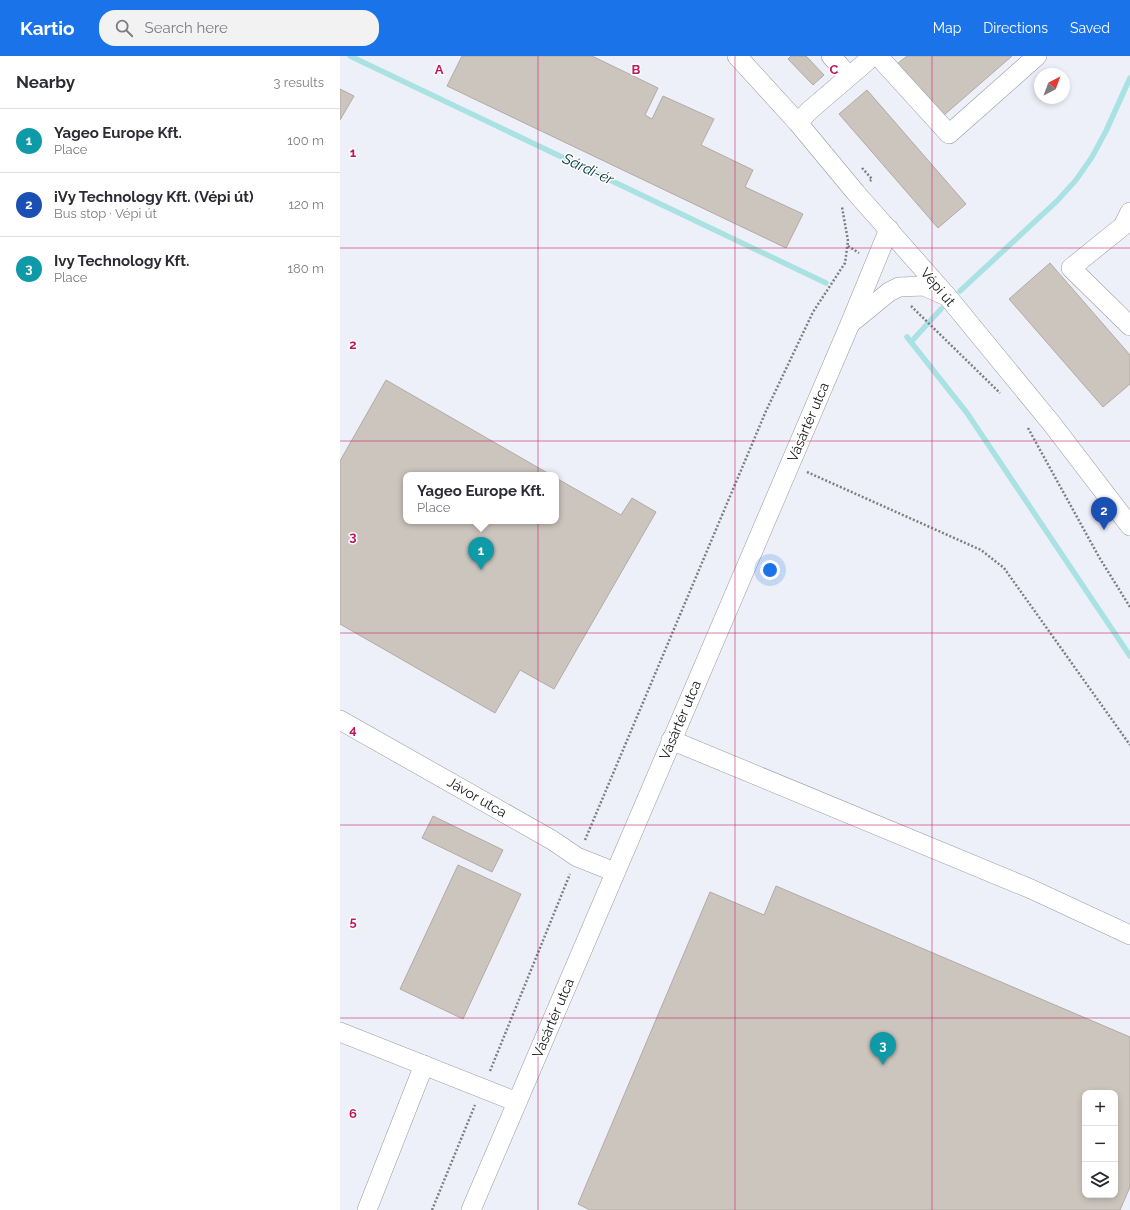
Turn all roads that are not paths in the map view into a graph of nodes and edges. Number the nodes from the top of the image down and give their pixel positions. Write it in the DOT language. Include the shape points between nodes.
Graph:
graph roads {
  1 [pos="737,56"];
  2 [pos="831,56"];
  3 [pos="873,56"];
  4 [pos="878,56"];
  5 [pos="1036,56"];
  6 [pos="849,76"];
  7 [pos="798,123"];
  8 [pos="1130,212"];
  9 [pos="888,229"];
  10 [pos="947,296"];
  11 [pos="850,324"];
  12 [pos="1130,326"];
  13 [pos="1128,518"];
  14 [pos="340,720"];
  15 [pos="671,740"];
  16 [pos="615,872"];
  17 [pos="1130,935"];
  18 [pos="340,1032"];
  19 [pos="424,1065"];
  20 [pos="517,1102"];
  21 [pos="367,1210"];
  22 [pos="471,1210"];
  1 -- 7 [label="street, Vépi út"];
  2 -- 6 [label="street"];
  3 -- 6 [label="street"];
  4 -- 5 [label="street" via="949,134"];
  6 -- 7 [label="street"];
  7 -- 9 [label="street, Vépi út"];
  8 -- 12 [label="street" via="1123,226 1071,268"];
  9 -- 10 [label="street, Vépi út"];
  9 -- 11 [label="street, Vásártér utca"];
  10 -- 11 [label="street" via="924,286 899,287 889,292"];
  10 -- 13 [label="street, Vépi út"];
  11 -- 15 [label="street, Vásártér utca"];
  14 -- 16 [label="street, Jávor utca" via="552,840 577,857"];
  15 -- 16 [label="street, Vásártér utca"];
  15 -- 17 [label="street" via="1030,889"];
  16 -- 20 [label="street, Vásártér utca"];
  18 -- 19 [label="street"];
  19 -- 20 [label="street"];
  19 -- 21 [label="street"];
  20 -- 22 [label="street, Vásártér utca"];
}
